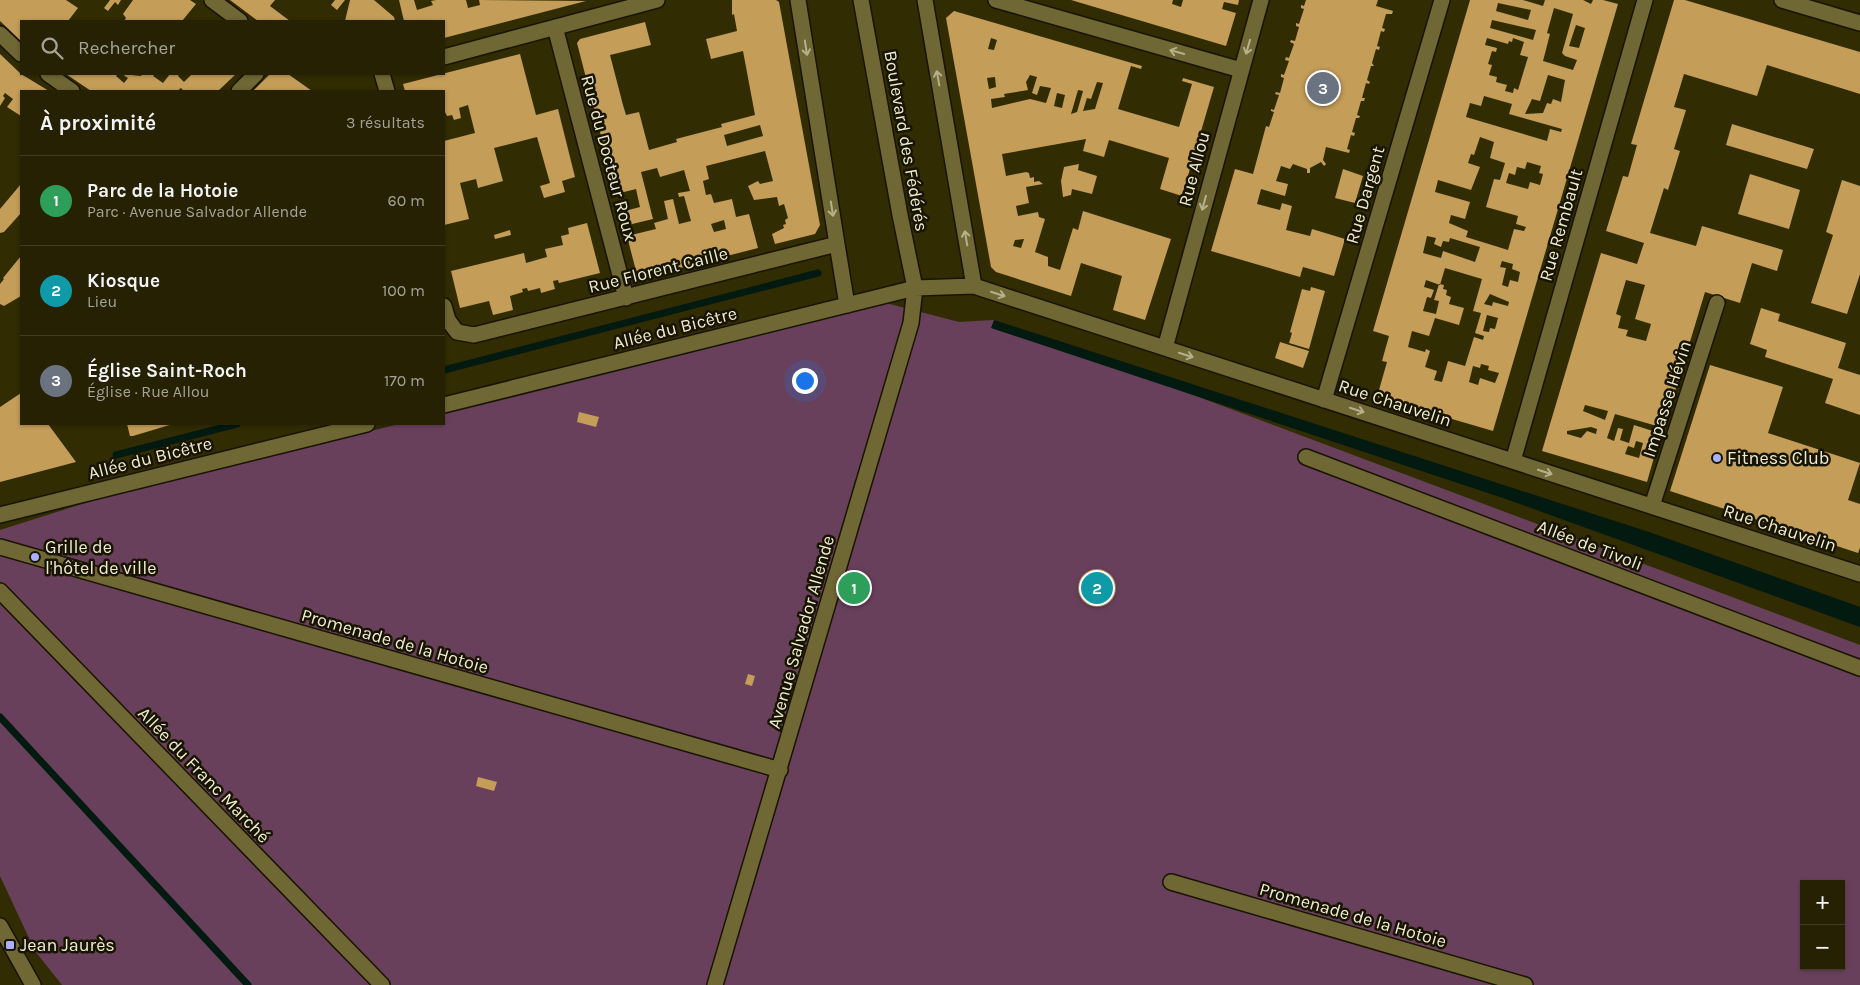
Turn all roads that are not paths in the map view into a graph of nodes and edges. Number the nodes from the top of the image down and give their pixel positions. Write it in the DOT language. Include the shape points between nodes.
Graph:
graph roads {
  1 [pos="212,0"];
  2 [pos="657,0"];
  3 [pos="798,0"];
  4 [pos="861,0"];
  5 [pos="925,0"];
  6 [pos="996,0"];
  7 [pos="1262,0"];
  8 [pos="1442,0"];
  9 [pos="1645,0"];
  10 [pos="1782,0"];
  11 [pos="239,20"];
  12 [pos="1860,23"];
  13 [pos="554,28"];
  14 [pos="0,34"];
  15 [pos="20,53"];
  16 [pos="445,57"];
  17 [pos="1241,70"];
  18 [pos="49,75"];
  19 [pos="255,75"];
  20 [pos="382,75"];
  21 [pos="71,90"];
  22 [pos="240,90"];
  23 [pos="387,90"];
  24 [pos="837,244"];
  25 [pos="974,286"];
  26 [pos="915,288"];
  27 [pos="626,298"];
  28 [pos="1717,303"];
  29 [pos="847,305"];
  30 [pos="445,310"];
  31 [pos="1165,348"];
  32 [pos="1324,400"];
  33 [pos="445,405"];
  34 [pos="363,425"];
  35 [pos="1306,458"];
  36 [pos="1513,461"];
  37 [pos="1652,506"];
  38 [pos="0,514"];
  39 [pos="0,547"];
  40 [pos="1860,574"];
  41 [pos="0,591"];
  42 [pos="1860,668"];
  43 [pos="780,770"];
  44 [pos="1171,882"];
  45 [pos="0,926"];
  46 [pos="33,985"];
  47 [pos="382,985"];
  48 [pos="715,985"];
  49 [pos="1525,985"];
  1 -- 11 [label="street"];
  2 -- 13 [label="street"];
  3 -- 24 [label="street, one-way"];
  4 -- 26 [label="street, Boulevard des Fédérés"];
  25 -- 5 [label="street, one-way"];
  17 -- 6 [label="street, one-way"];
  7 -- 17 [label="street, Rue Allou, one-way"];
  8 -- 32 [label="street, Rue Dargent"];
  9 -- 36 [label="street, Rue Rembault"];
  10 -- 12 [label="street"];
  13 -- 16 [label="street"];
  13 -- 27 [label="street, Rue du Docteur Roux"];
  14 -- 15 [label="street"];
  17 -- 31 [label="street, Rue Allou, one-way"];
  18 -- 21 [label="street"];
  19 -- 22 [label="street"];
  20 -- 23 [label="street"];
  24 -- 27 [label="street, Rue Florent Caille"];
  24 -- 29 [label="street"];
  25 -- 26 [label="street, Rue Chauvelin"];
  25 -- 31 [label="street, Rue Chauvelin, one-way"];
  26 -- 29 [label="street, Allée du Bicêtre"];
  26 -- 43 [label="street, Avenue Salvador Allende" via="911,323 902,357"];
  27 -- 30 [label="street, Rue Florent Caille" via="474,335 457,332"];
  28 -- 37 [label="street, Impasse Hévin"];
  29 -- 33 [label="street, Allée du Bicêtre"];
  31 -- 32 [label="street, Rue Chauvelin, one-way"];
  32 -- 36 [label="street, Rue Chauvelin, one-way"];
  34 -- 38 [label="street, Allée du Bicêtre"];
  35 -- 42 [label="street, Allée de Tivoli"];
  36 -- 37 [label="street, Rue Chauvelin, one-way"];
  37 -- 40 [label="street, Rue Chauvelin"];
  39 -- 43 [label="street, Promenade de la Hotoie"];
  41 -- 47 [label="street, Allée du Franc Marché"];
  43 -- 48 [label="street, Avenue Salvador Allende"];
  44 -- 49 [label="street, Promenade de la Hotoie"];
  45 -- 46 [label="street"];
}
